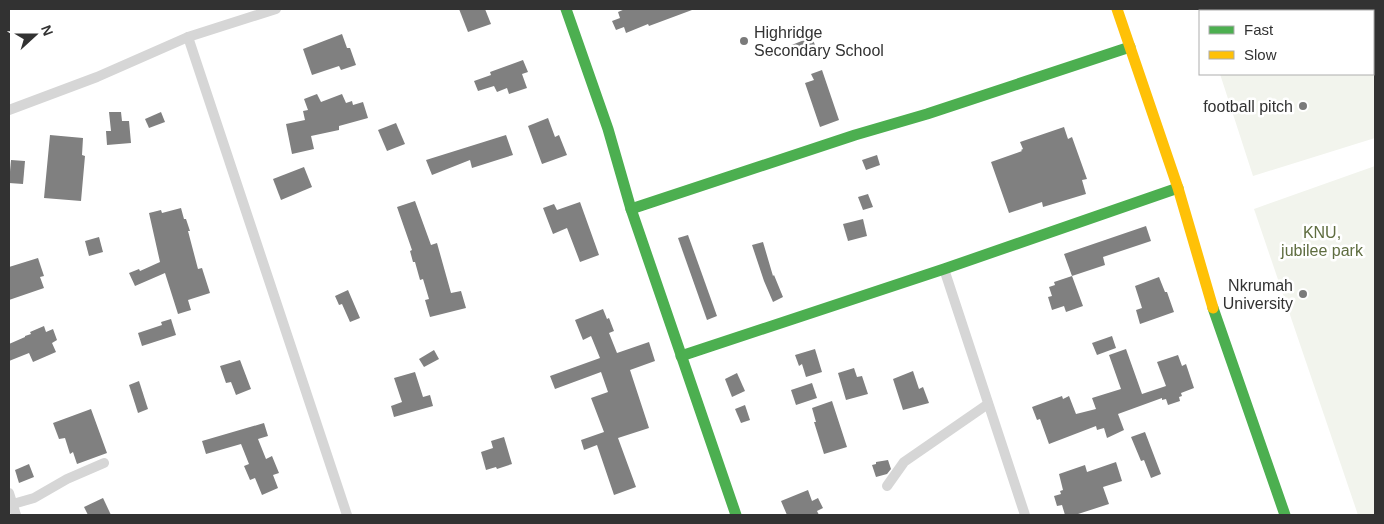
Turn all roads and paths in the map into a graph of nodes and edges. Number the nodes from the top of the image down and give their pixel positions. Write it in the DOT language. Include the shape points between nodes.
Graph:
graph roads {
  1 [pos="276,9"];
  2 [pos="566,9"];
  3 [pos="1117,9"];
  4 [pos="188,37"];
  5 [pos="1130,47"];
  6 [pos="9,110"];
  7 [pos="1178,188"];
  8 [pos="631,209"];
  9 [pos="944,268"];
  10 [pos="681,356"];
  11 [pos="988,404"];
  12 [pos="104,463"];
  13 [pos="887,486"];
  14 [pos="9,493"];
  15 [pos="13,504"];
  16 [pos="16,515"];
  17 [pos="347,515"];
  18 [pos="736,515"];
  19 [pos="1026,515"];
  20 [pos="1285,515"];
  1 -- 4 [label="street"];
  2 -- 8 [label="street" via="608,129"];
  3 -- 5 [label="street"];
  4 -- 6 [label="street" via="97,77"];
  4 -- 17 [label="street"];
  5 -- 7 [label="street"];
  5 -- 8 [label="street"];
  7 -- 9 [label="street"];
  7 -- 20 [label="street" via="1216,317"];
  8 -- 10 [label="street"];
  9 -- 10 [label="street"];
  9 -- 11 [label="street"];
  10 -- 18 [label="street"];
  11 -- 13 [label="street" via="904,462"];
  11 -- 19 [label="street"];
  12 -- 15 [label="street" via="34,498"];
  14 -- 15 [label="street"];
  15 -- 16 [label="street"];
}
